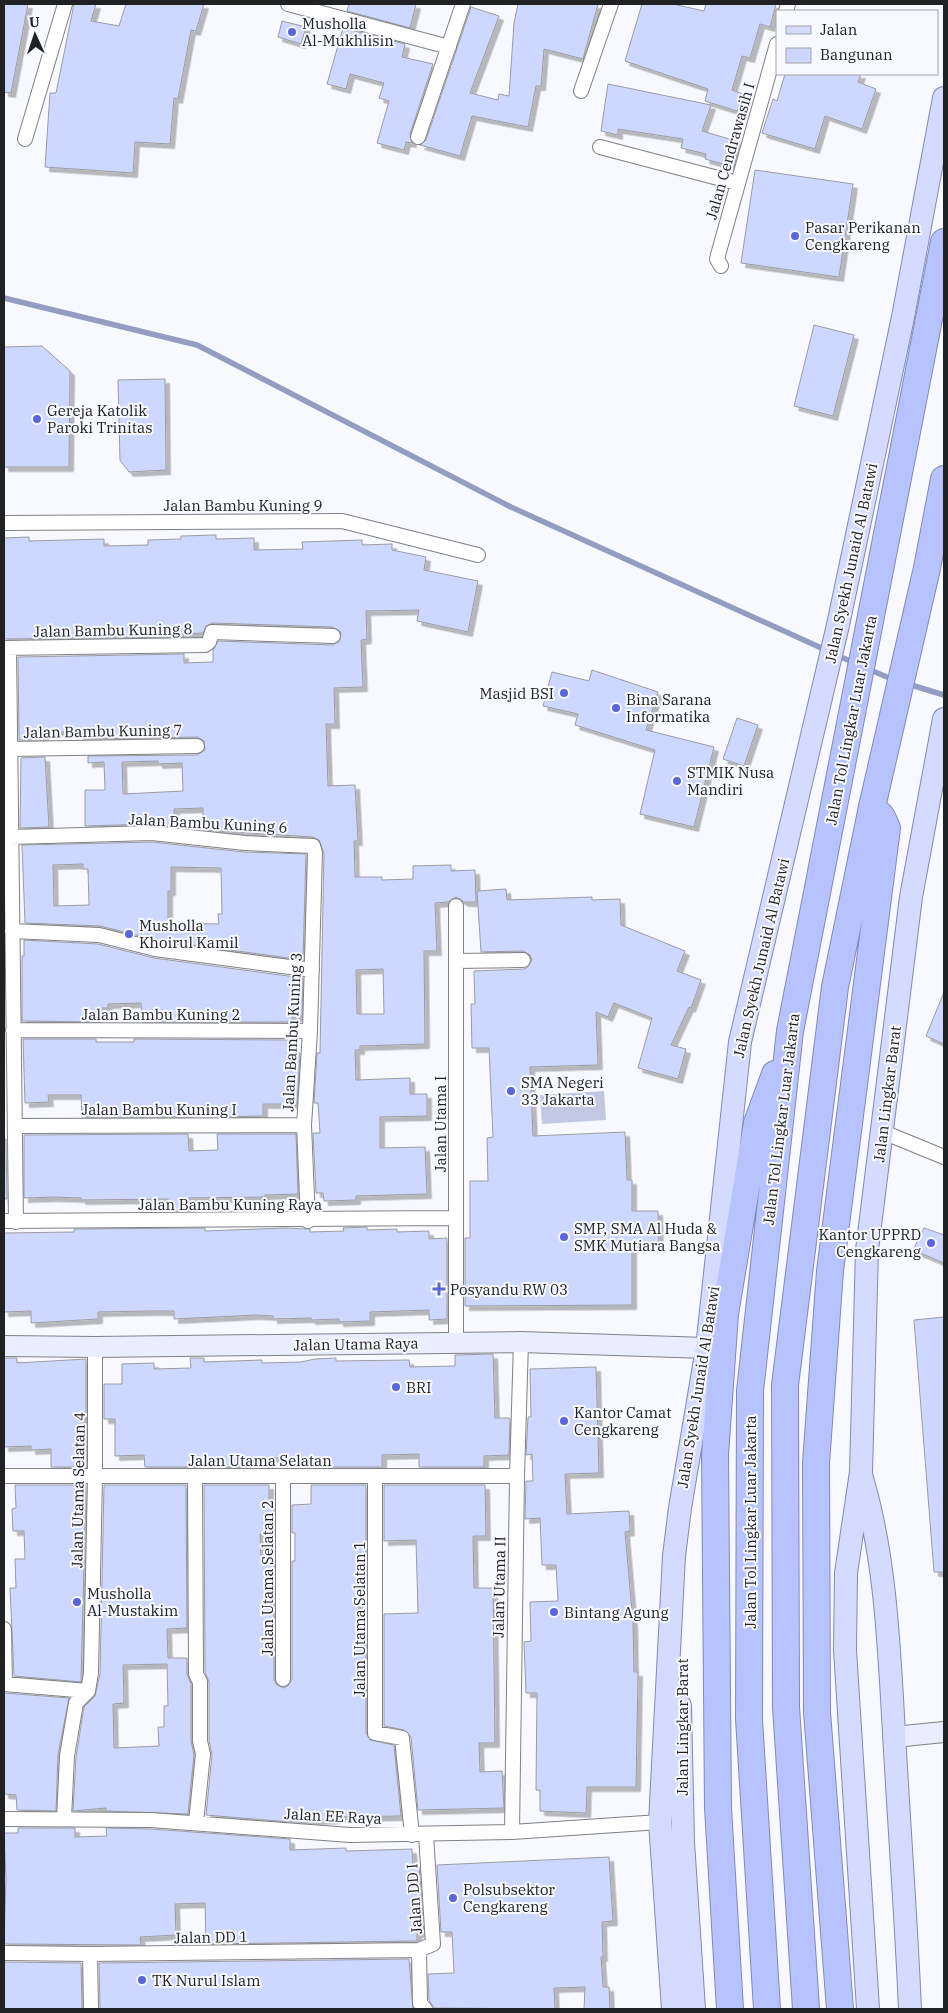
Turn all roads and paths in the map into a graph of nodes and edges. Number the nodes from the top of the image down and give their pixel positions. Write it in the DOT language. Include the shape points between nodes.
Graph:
graph roads {
  1 [pos="66,4"];
  2 [pos="288,4"];
  3 [pos="463,4"];
  4 [pos="611,4"];
  5 [pos="449,47"];
  6 [pos="776,47"];
  7 [pos="581,92"];
  8 [pos="944,98"];
  9 [pos="418,137"];
  10 [pos="25,140"];
  11 [pos="600,148"];
  12 [pos="737,183"];
  13 [pos="944,242"];
  14 [pos="721,266"];
  15 [pos="944,479"];
  16 [pos="4,523"];
  17 [pos="478,555"];
  18 [pos="333,636"];
  19 [pos="6,648"];
  20 [pos="944,722"];
  21 [pos="197,746"];
  22 [pos="10,749"];
  23 [pos="872,807"];
  24 [pos="11,837"];
  25 [pos="313,846"];
  26 [pos="456,906"];
  27 [pos="12,931"];
  28 [pos="523,960"];
  29 [pos="456,961"];
  30 [pos="312,970"];
  31 [pos="13,1030"];
  32 [pos="310,1031"];
  33 [pos="790,1031"];
  34 [pos="304,1125"];
  35 [pos="15,1126"];
  36 [pos="883,1132"];
  37 [pos="944,1157"];
  38 [pos="456,1218"];
  39 [pos="10,1221"];
  40 [pos="308,1221"];
  41 [pos="522,1342"];
  42 [pos="456,1343"];
  43 [pos="4,1346"];
  44 [pos="707,1348"];
  45 [pos="95,1356"];
  46 [pos="690,1445"];
  47 [pos="861,1472"];
  48 [pos="4,1476"];
  49 [pos="95,1476"];
  50 [pos="195,1476"];
  51 [pos="282,1476"];
  52 [pos="375,1476"];
  53 [pos="517,1476"];
  54 [pos="4,1629"];
  55 [pos="283,1679"];
  56 [pos="4,1684"];
  57 [pos="88,1691"];
  58 [pos="944,1732"];
  59 [pos="894,1737"];
  60 [pos="4,1818"];
  61 [pos="64,1819"];
  62 [pos="660,1822"];
  63 [pos="196,1823"];
  64 [pos="512,1832"];
  65 [pos="426,1834"];
  66 [pos="412,1835"];
  67 [pos="419,1950"];
  68 [pos="4,1953"];
  69 [pos="90,1954"];
  70 [pos="91,2009"];
  71 [pos="425,2009"];
  72 [pos="672,2009"];
  73 [pos="694,2009"];
  74 [pos="730,2009"];
  75 [pos="766,2009"];
  76 [pos="806,2009"];
  77 [pos="840,2009"];
  78 [pos="868,2009"];
  79 [pos="910,2009"];
  1 -- 10 [label="street"];
  2 -- 5 [label="street"];
  3 -- 5 [label="street"];
  4 -- 7 [label="street"];
  5 -- 9 [label="street"];
  6 -- 12 [label="street, Jalan Cendrawasih I"];
  8 -- 44 [label="main road, Jalan Syekh Junaid Al Batawi" via="838,625 740,1042"];
  11 -- 12 [label="street"];
  12 -- 14 [label="street, Jalan Cendrawasih I" via="717,259"];
  13 -- 33 [label="highway, Jalan Tol Lingkar Luar Jakarta"];
  15 -- 23 [label="highway"];
  16 -- 17 [label="street, Jalan Bambu Kuning 9" via="342,521"];
  18 -- 19 [label="street, Jalan Bambu Kuning 8" via="212,632 205,645"];
  19 -- 22 [label="street"];
  20 -- 36 [label="main road, Jalan Lingkar Barat" via="912,897"];
  21 -- 22 [label="street, Jalan Bambu Kuning 7"];
  22 -- 24 [label="street"];
  23 -- 76 [label="highway" via="835,988 785,1385 786,1707"];
  23 -- 77 [label="highway" via="887,828 830,1271 816,1464 817,1712"];
  24 -- 25 [label="street, Jalan Bambu Kuning 6" via="152,833"];
  24 -- 27 [label="street"];
  25 -- 30 [label="street, Jalan Bambu Kuning 3"];
  26 -- 29 [label="street, Jalan Utama I"];
  27 -- 30 [label="street" via="99,935 155,949"];
  27 -- 31 [label="street"];
  28 -- 29 [label="street"];
  29 -- 38 [label="street, Jalan Utama I"];
  30 -- 32 [label="street, Jalan Bambu Kuning 3"];
  31 -- 32 [label="street, Jalan Bambu Kuning 2"];
  31 -- 35 [label="street"];
  32 -- 34 [label="street, Jalan Bambu Kuning 3"];
  33 -- 74 [label="highway" via="757,1123 725,1314 716,1455 718,1808"];
  33 -- 75 [label="highway, Jalan Tol Lingkar Luar Jakarta" via="750,1391 749,1719"];
  34 -- 35 [label="street, Jalan Bambu Kuning I"];
  34 -- 40 [label="street, Jalan Bambu Kuning 3"];
  35 -- 39 [label="street"];
  36 -- 37 [label="street"];
  36 -- 47 [label="main road, Jalan Lingkar Barat" via="867,1250"];
  38 -- 40 [label="street, Jalan Bambu Kuning Raya"];
  38 -- 42 [label="street, Jalan Utama I"];
  39 -- 40 [label="street, Jalan Bambu Kuning Raya"];
  41 -- 42 [label="main road, Jalan Utama Raya"];
  41 -- 44 [label="main road, Jalan Utama Raya"];
  41 -- 53 [label="street, Jalan Utama II"];
  42 -- 45 [label="main road, Jalan Utama Raya"];
  43 -- 45 [label="main road, Jalan Utama Raya"];
  44 -- 46 [label="main road, Jalan Syekh Junaid Al Batawi"];
  45 -- 49 [label="street, Jalan Utama Selatan 4"];
  46 -- 62 [label="main road, Jalan Syekh Junaid Al Batawi" via="674,1556"];
  46 -- 73 [label="main road, Jalan Lingkar Barat" via="684,1555 681,1776"];
  47 -- 59 [label="main road, Jalan Lingkar Barat" via="873,1516 881,1570"];
  47 -- 78 [label="main road, Jalan Lingkar Barat" via="846,1573 844,1650"];
  48 -- 49 [label="street, Jalan Utama Selatan"];
  49 -- 50 [label="street, Jalan Utama Selatan"];
  49 -- 57 [label="street, Jalan Utama Selatan 4"];
  50 -- 51 [label="street, Jalan Utama Selatan"];
  50 -- 63 [label="street" via="196,1674 200,1682 203,1754"];
  51 -- 52 [label="street, Jalan Utama Selatan"];
  51 -- 55 [label="street, Jalan Utama Selatan 2"];
  52 -- 53 [label="street, Jalan Utama Selatan"];
  52 -- 66 [label="street, Jalan Utama Selatan 1" via="375,1733 402,1738"];
  53 -- 64 [label="street, Jalan Utama II"];
  54 -- 56 [label="street"];
  56 -- 57 [label="street"];
  57 -- 61 [label="street, Jalan Utama Selatan 4" via="76,1702 67,1756"];
  58 -- 59 [label="main road"];
  59 -- 79 [label="main road, Jalan Lingkar Barat"];
  60 -- 61 [label="street, Jalan EE Raya"];
  61 -- 63 [label="street, Jalan EE Raya"];
  62 -- 64 [label="street, Jalan EE Raya"];
  62 -- 72 [label="main road, Jalan Syekh Junaid Al Batawi"];
  63 -- 66 [label="street, Jalan EE Raya" via="350,1835"];
  64 -- 65 [label="street, Jalan EE Raya"];
  65 -- 66 [label="street, Jalan EE Raya"];
  65 -- 67 [label="street, Jalan DD I" via="433,1944"];
  67 -- 69 [label="street, Jalan DD 1"];
  67 -- 71 [label="street" via="420,2003"];
  68 -- 69 [label="street, Jalan DD 1"];
  69 -- 70 [label="street"];
}
